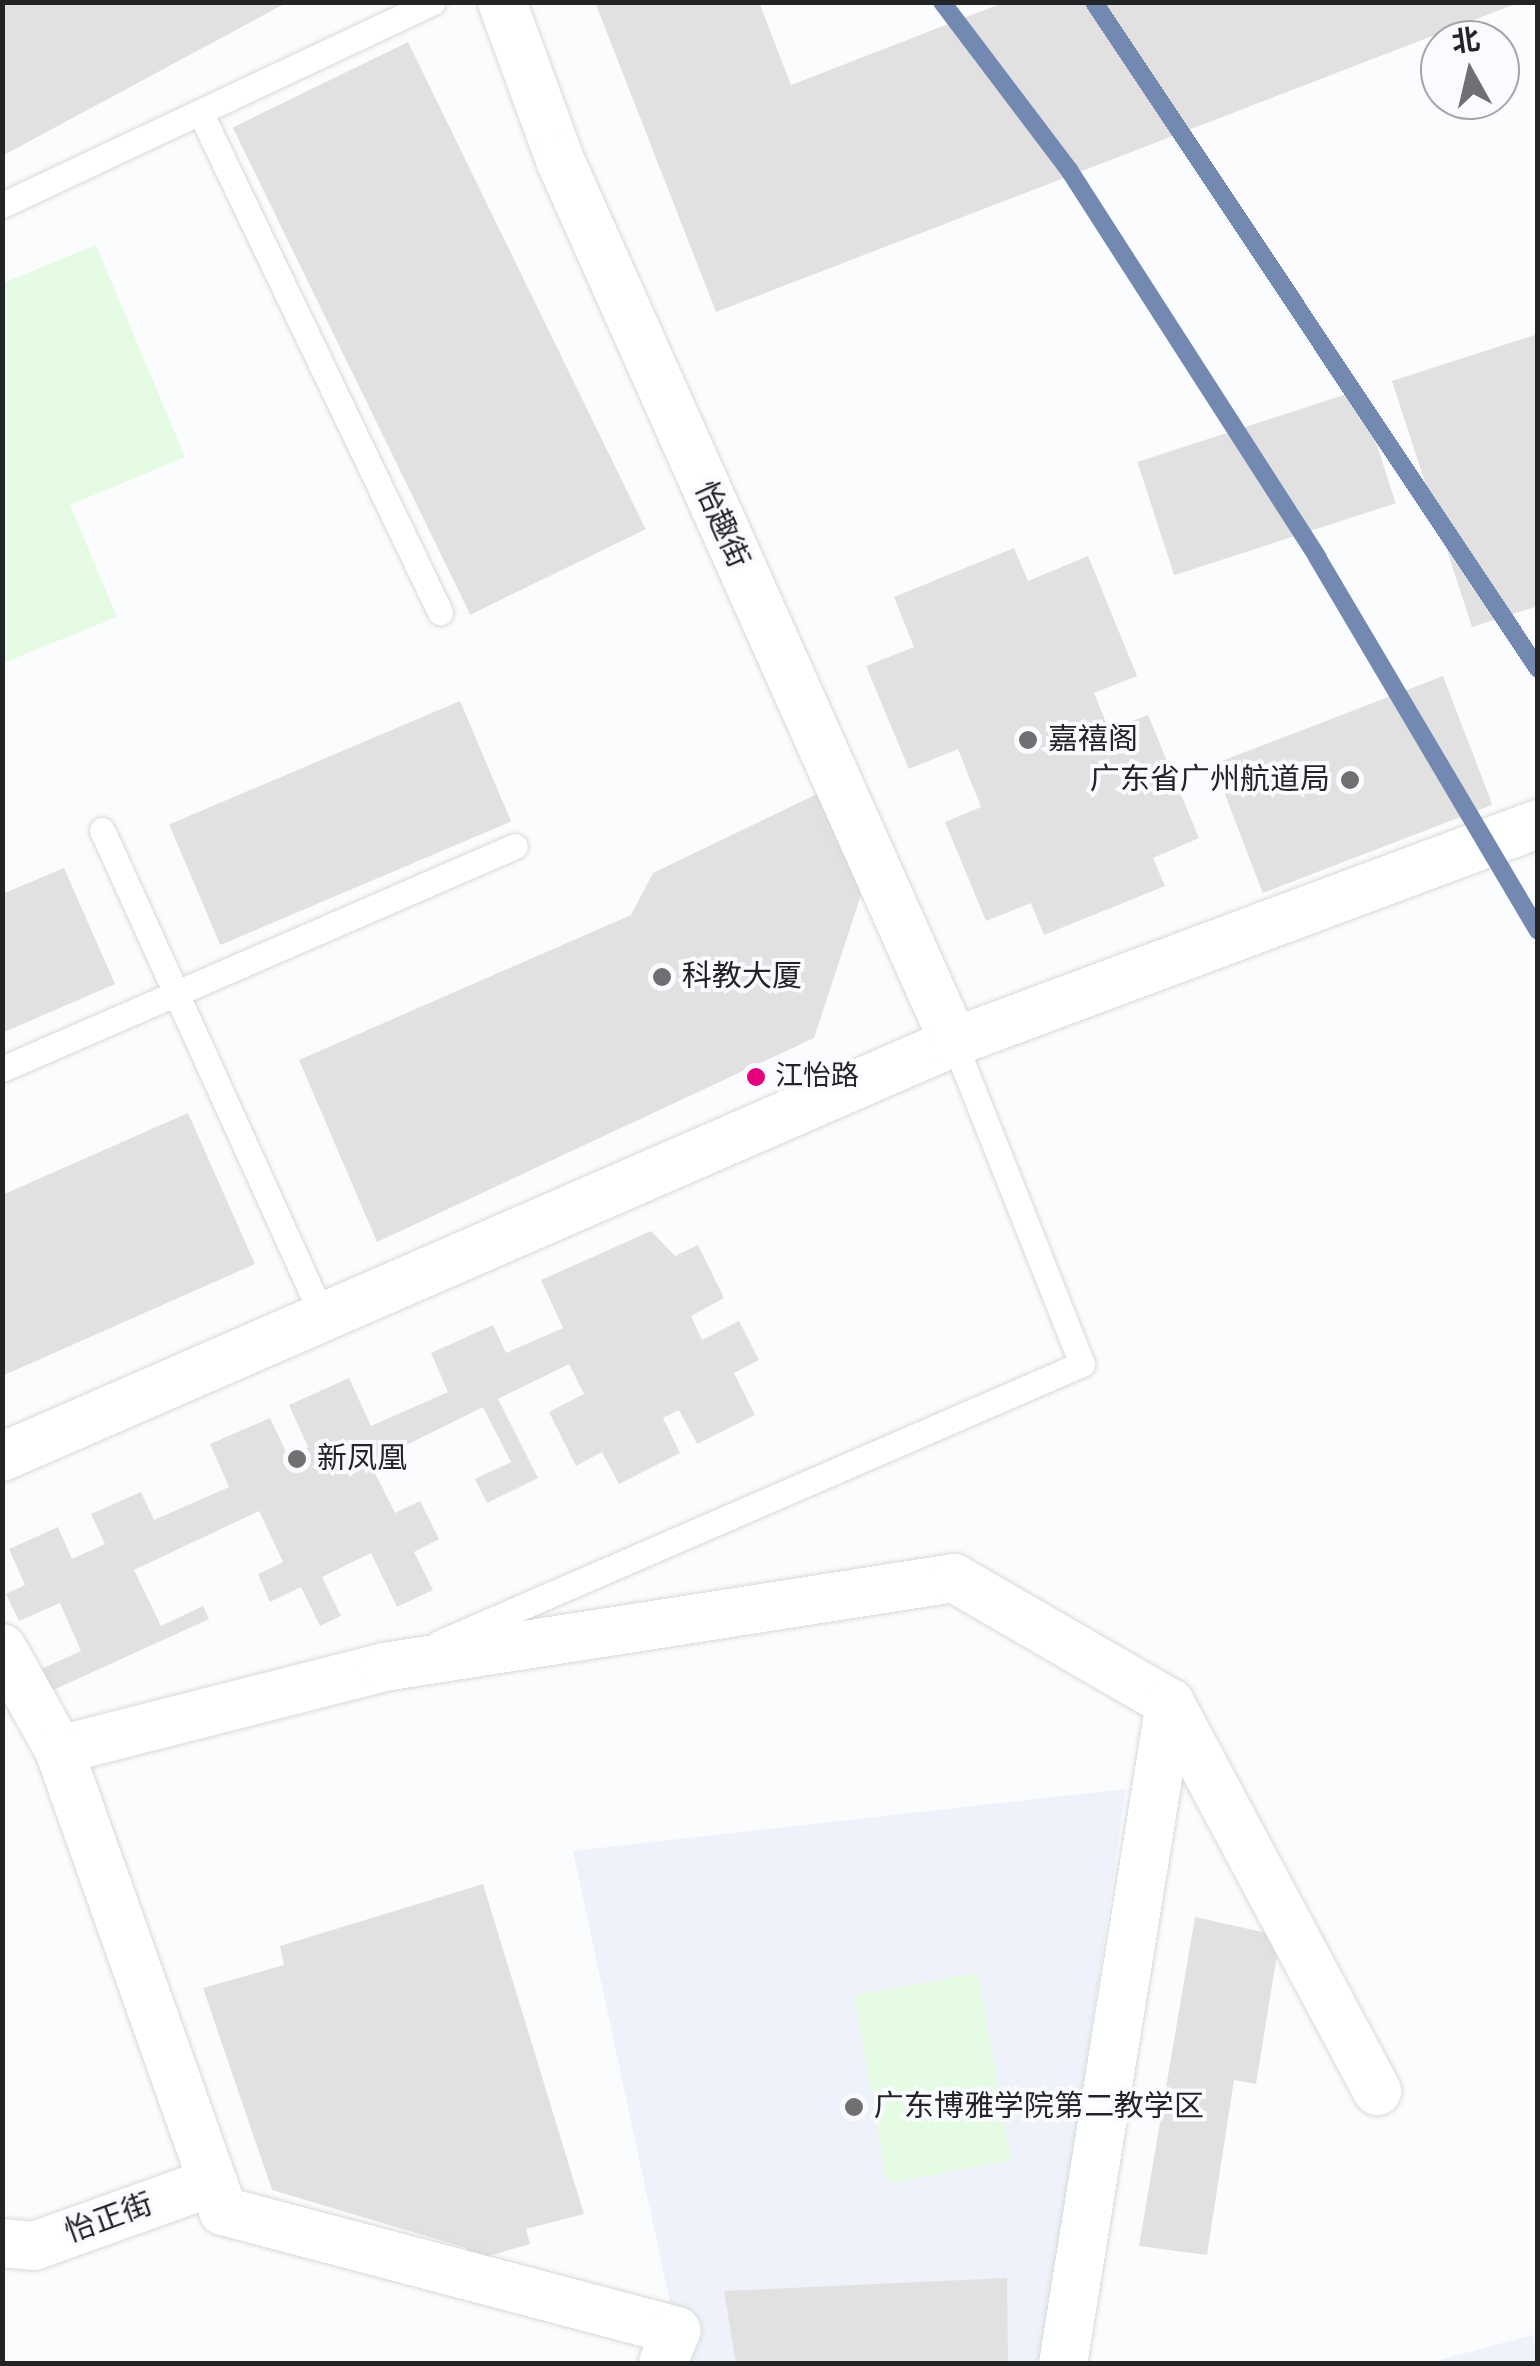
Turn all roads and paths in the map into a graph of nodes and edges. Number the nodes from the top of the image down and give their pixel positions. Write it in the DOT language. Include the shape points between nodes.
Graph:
graph roads {
  1 [pos="433,2"];
  2 [pos="502,2"];
  3 [pos="200,112"];
  4 [pos="2,206"];
  5 [pos="440,612"];
  6 [pos="1538,824"];
  7 [pos="102,830"];
  8 [pos="515,846"];
  9 [pos="176,994"];
  10 [pos="954,1042"];
  11 [pos="2,1069"];
  12 [pos="323,1317"];
  13 [pos="2,1457"];
  14 [pos="2,1648"];
  15 [pos="384,1667"];
  16 [pos="1170,1703"];
  17 [pos="59,1750"];
  18 [pos="1377,2091"];
  19 [pos="213,2182"];
  20 [pos="2,2243"];
  21 [pos="663,2364"];
  22 [pos="1063,2364"];
  1 -- 3 [label="lane"];
  2 -- 10 [label="street, 怡趣街" via="591,232"];
  3 -- 4 [label="lane"];
  3 -- 5 [label="lane"];
  6 -- 10 [label="street"];
  7 -- 9 [label="lane"];
  8 -- 9 [label="lane"];
  9 -- 11 [label="lane"];
  9 -- 12 [label="lane"];
  10 -- 12 [label="street"];
  10 -- 15 [label="lane" via="1082,1364"];
  12 -- 13 [label="street"];
  14 -- 17 [label="street"];
  15 -- 16 [label="street" via="954,1578"];
  15 -- 17 [label="street"];
  16 -- 18 [label="street"];
  16 -- 22 [label="street"];
  17 -- 19 [label="street"];
  19 -- 20 [label="street, 怡正街" via="34,2246"];
  19 -- 21 [label="street" via="223,2211 676,2331"];
}
